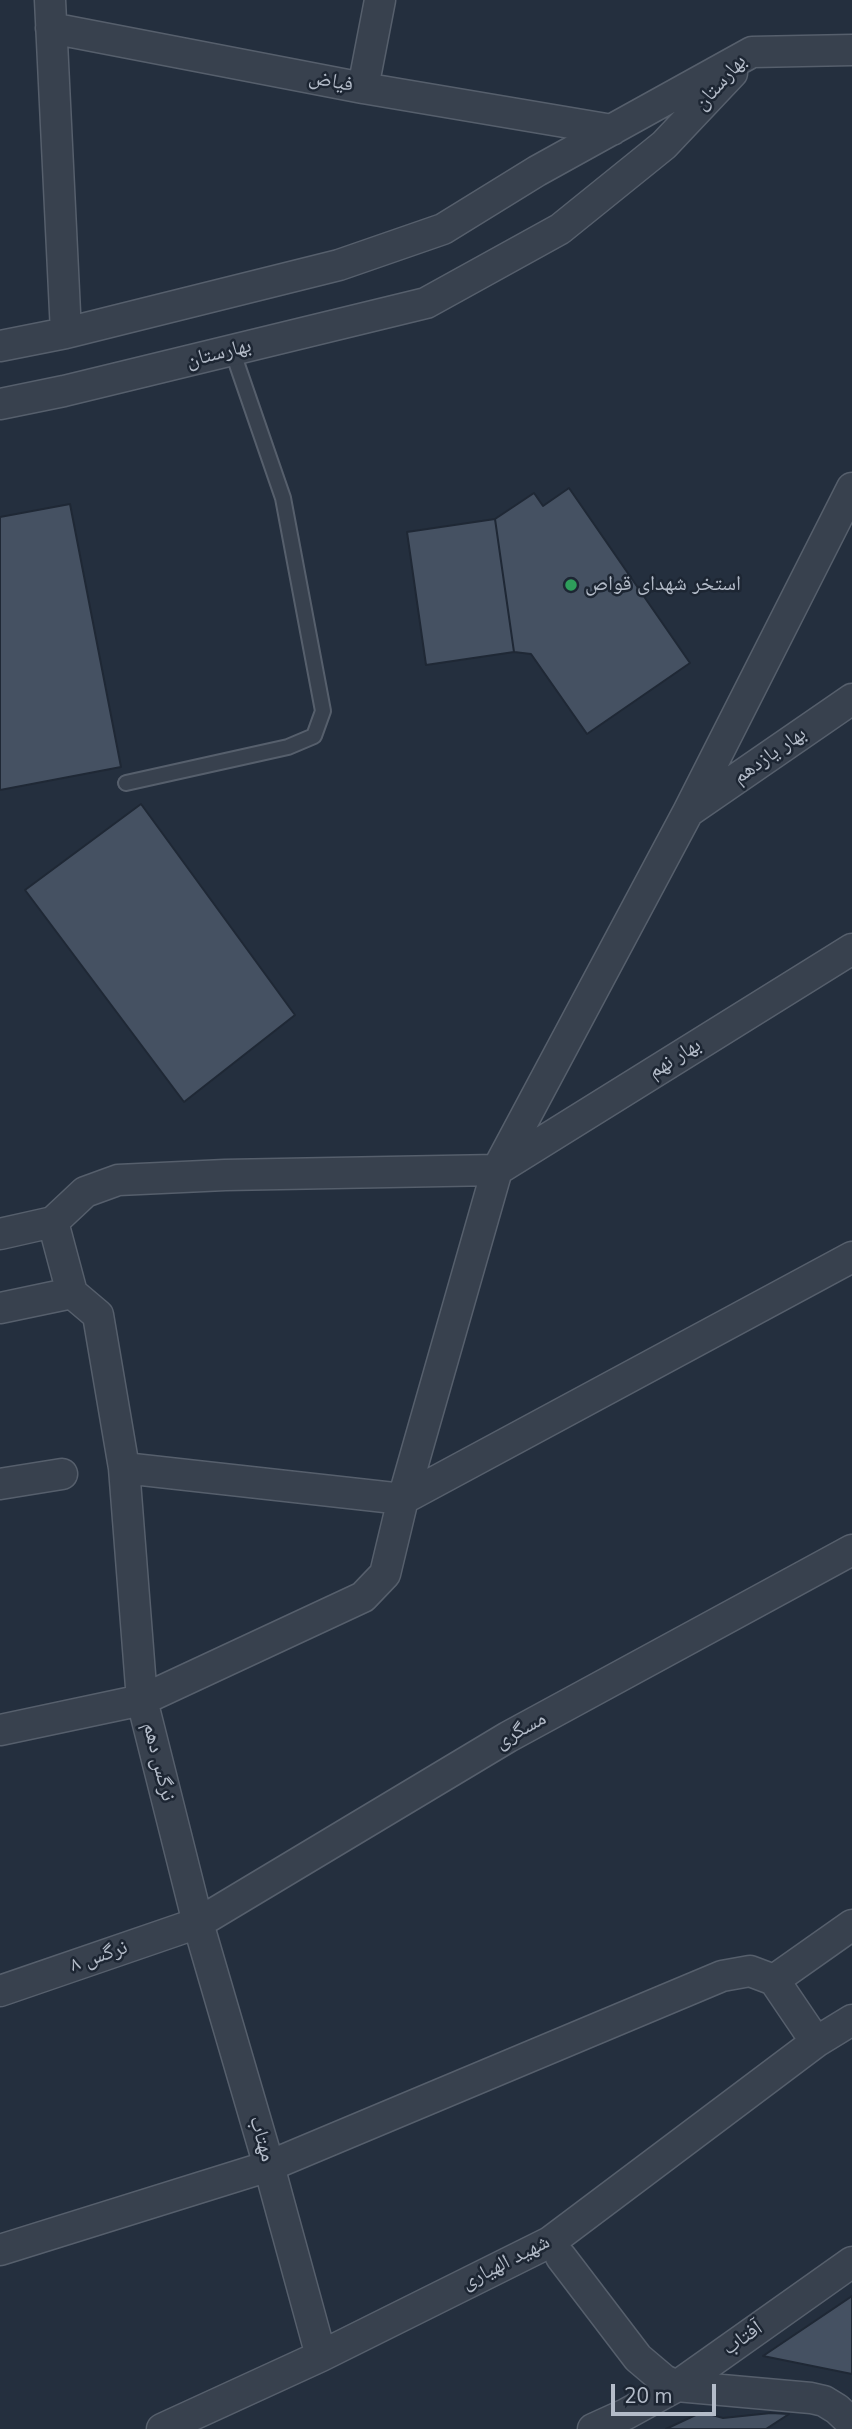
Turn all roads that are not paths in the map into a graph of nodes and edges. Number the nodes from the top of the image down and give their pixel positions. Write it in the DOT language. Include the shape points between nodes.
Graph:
graph roads {
  1 [pos="380,0"];
  2 [pos="51,14"];
  3 [pos="852,50"];
  4 [pos="752,52"];
  5 [pos="363,88"];
  6 [pos="612,130"];
  7 [pos="66,333"];
  8 [pos="0,346"];
  9 [pos="232,350"];
  10 [pos="0,404"];
  11 [pos="852,488"];
  12 [pos="852,699"];
  13 [pos="126,783"];
  14 [pos="688,812"];
  15 [pos="852,949"];
  16 [pos="497,1170"];
  17 [pos="53,1223"];
  18 [pos="0,1234"];
  19 [pos="852,1257"];
  20 [pos="72,1293"];
  21 [pos="0,1308"];
  22 [pos="124,1468"];
  23 [pos="62,1474"];
  24 [pos="0,1485"];
  25 [pos="403,1499"];
  26 [pos="852,1550"];
  27 [pos="142,1700"];
  28 [pos="0,1730"];
  29 [pos="198,1923"];
  30 [pos="852,1925"];
  31 [pos="774,1980"];
  32 [pos="0,1991"];
  33 [pos="852,2020"];
  34 [pos="816,2042"];
  35 [pos="269,2166"];
  36 [pos="0,2250"];
  37 [pos="561,2257"];
  38 [pos="852,2262"];
  39 [pos="321,2356"];
  40 [pos="677,2386"];
  41 [pos="852,2423"];
  42 [pos="162,2429"];
  43 [pos="593,2429"];
  1 -- 5 [label="street"];
  2 -- 5 [label="street, فیاض"];
  2 -- 7 [label="street"];
  3 -- 4 [label="street"];
  4 -- 6 [label="street, بهارستان"];
  4 -- 9 [label="street, بهارستان" via="664,145 560,229 426,303"];
  5 -- 6 [label="street, فیاض"];
  6 -- 7 [label="street, بهارستان" via="443,229 339,265"];
  7 -- 8 [label="street, بهارستان"];
  9 -- 10 [label="street, بهارستان"];
  9 -- 13 [label="lane" via="283,498 323,711 314,736 288,747"];
  11 -- 14 [label="street"];
  12 -- 14 [label="street, بهار یازدهم"];
  14 -- 16 [label="street"];
  15 -- 16 [label="street, بهار نهم"];
  16 -- 17 [label="street" via="118,1180 85,1192"];
  16 -- 25 [label="street"];
  17 -- 18 [label="street"];
  17 -- 20 [label="street"];
  19 -- 25 [label="street"];
  20 -- 21 [label="street"];
  20 -- 22 [label="street" via="98,1315"];
  22 -- 25 [label="street"];
  22 -- 27 [label="street"];
  23 -- 24 [label="street"];
  25 -- 27 [label="street" via="385,1574 363,1597"];
  26 -- 29 [label="street, مسگری" via="508,1737"];
  27 -- 28 [label="street, نرگس دهم"];
  27 -- 29 [label="street, نرگس دهم"];
  29 -- 32 [label="street, نرگس ۸"];
  29 -- 35 [label="street, مهتاب"];
  30 -- 31 [label="street"];
  31 -- 34 [label="street"];
  31 -- 35 [label="street" via="750,1971 722,1976"];
  33 -- 34 [label="street, شهید الهیاری"];
  34 -- 39 [label="street, شهید الهیاری" via="551,2242"];
  35 -- 36 [label="street"];
  35 -- 39 [label="street, مهتاب"];
  37 -- 40 [label="street" via="638,2358"];
  38 -- 40 [label="street, آفتاب"];
  39 -- 42 [label="street, شهید الهیاری"];
  40 -- 41 [label="street" via="811,2398 824,2401"];
  40 -- 43 [label="street, آفتاب"];
}
